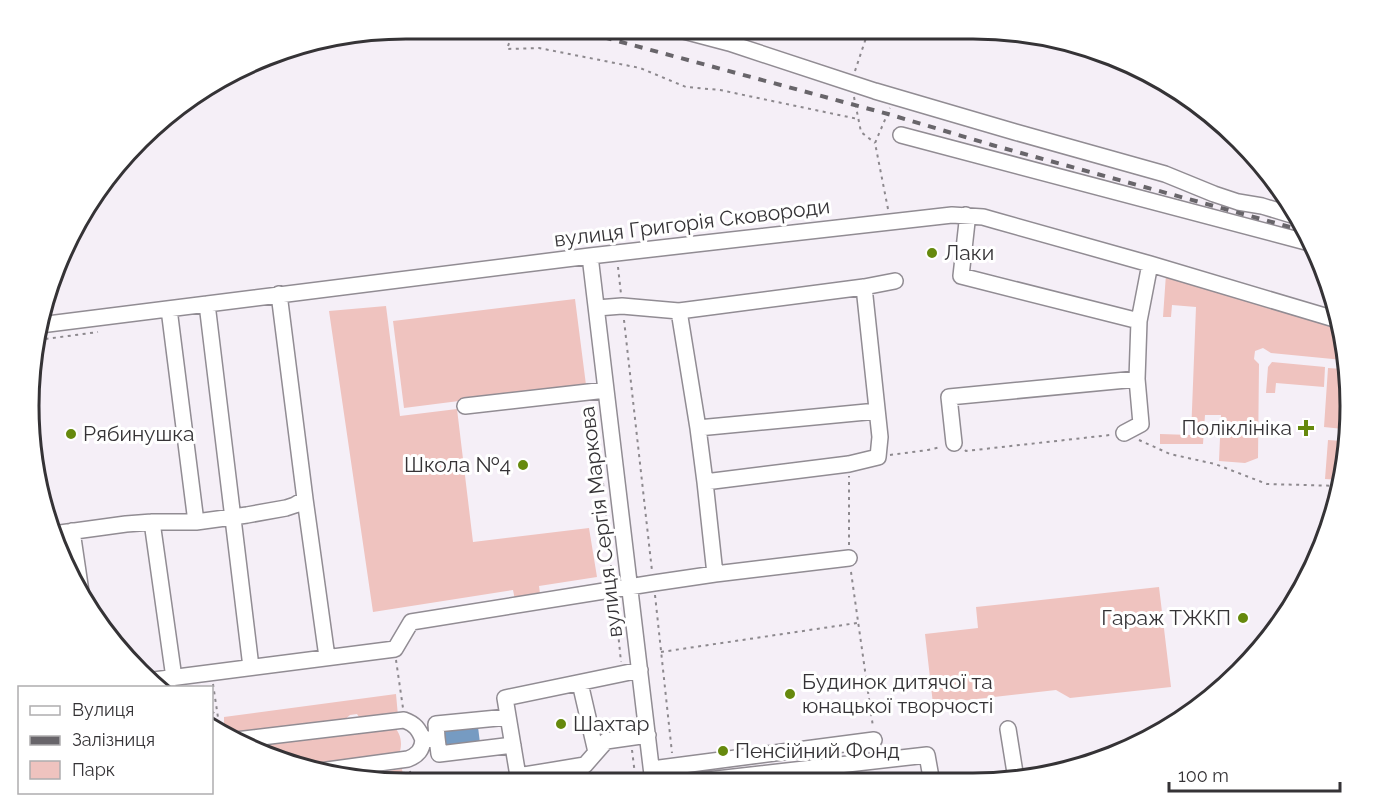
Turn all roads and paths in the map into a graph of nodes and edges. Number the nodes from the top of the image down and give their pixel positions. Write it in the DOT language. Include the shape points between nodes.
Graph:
graph roads {
  1 [pos="510,39"];
  2 [pos="714,39"];
  3 [pos="896,97"];
  4 [pos="858,119"];
  5 [pos="901,135"];
  6 [pos="1285,213"];
  7 [pos="966,215"];
  8 [pos="890,221"];
  9 [pos="1300,240"];
  10 [pos="590,255"];
  11 [pos="617,263"];
  12 [pos="1150,264"];
  13 [pos="895,281"];
  14 [pos="864,287"];
  15 [pos="279,294"];
  16 [pos="207,304"];
  17 [pos="622,306"];
  18 [pos="597,308"];
  19 [pos="169,309"];
  20 [pos="679,311"];
  21 [pos="1329,317"];
  22 [pos="1139,321"];
  23 [pos="49,324"];
  24 [pos="1137,379"];
  25 [pos="606,390"];
  26 [pos="465,406"];
  27 [pos="877,411"];
  28 [pos="698,428"];
  29 [pos="1124,433"];
  30 [pos="954,443"];
  31 [pos="878,457"];
  32 [pos="849,464"];
  33 [pos="705,482"];
  34 [pos="1331,486"];
  35 [pos="305,499"];
  36 [pos="232,517"];
  37 [pos="152,522"];
  38 [pos="195,522"];
  39 [pos="72,531"];
  40 [pos="62,533"];
  41 [pos="609,548"];
  42 [pos="849,558"];
  43 [pos="78,569"];
  44 [pos="715,574"];
  45 [pos="654,583"];
  46 [pos="630,587"];
  47 [pos="614,590"];
  48 [pos="858,623"];
  49 [pos="395,649"];
  50 [pos="661,652"];
  51 [pos="327,657"];
  52 [pos="251,667"];
  53 [pos="640,670"];
  54 [pos="212,673"];
  55 [pos="622,674"];
  56 [pos="174,678"];
  57 [pos="161,679"];
  58 [pos="580,683"];
  59 [pos="217,709"];
  60 [pos="213,713"];
  61 [pos="508,717"];
  62 [pos="405,720"];
  63 [pos="219,722"];
  64 [pos="1008,729"];
  65 [pos="648,735"];
  66 [pos="631,737"];
  67 [pos="251,738"];
  68 [pos="430,739"];
  69 [pos="874,740"];
  70 [pos="513,745"];
  71 [pos="596,752"];
  72 [pos="874,760"];
  73 [pos="674,766"];
  74 [pos="344,768"];
  75 [pos="1015,771"];
  76 [pos="518,773"];
  77 [pos="536,773"];
  78 [pos="635,773"];
  79 [pos="652,773"];
  80 [pos="659,773"];
  81 [pos="765,773"];
  82 [pos="875,773"];
  83 [pos="930,773"];
  1 -- 4 [label="path" via="507,49 539,48 639,68 686,87 720,90"];
  2 -- 3 [label="street"];
  3 -- 6 [label="street" via="1165,174 1238,202"];
  3 -- 8 [label="path" via="875,143"];
  5 -- 9 [label="street"];
  7 -- 8 [label="street, вулиця Григорія Сковороди"];
  7 -- 12 [label="street, вулиця Григорія Сковороди"];
  7 -- 22 [label="street" via="961,276"];
  8 -- 10 [label="street, вулиця Григорія Сковороди"];
  10 -- 15 [label="street, вулиця Григорія Сковороди"];
  10 -- 18 [label="street, вулиця Сергія Маркова"];
  11 -- 17 [label="path"];
  12 -- 21 [label="street, вулиця Григорія Сковороди"];
  12 -- 22 [label="street"];
  13 -- 14 [label="street"];
  14 -- 20 [label="street"];
  14 -- 27 [label="street"];
  15 -- 16 [label="street, вулиця Григорія Сковороди"];
  15 -- 35 [label="street"];
  16 -- 19 [label="street, вулиця Григорія Сковороди"];
  16 -- 36 [label="street"];
  17 -- 18 [label="street"];
  17 -- 20 [label="street"];
  17 -- 45 [label="path"];
  18 -- 25 [label="street, вулиця Сергія Маркова"];
  19 -- 23 [label="street, вулиця Григорія Сковороди"];
  19 -- 38 [label="street"];
  20 -- 28 [label="street"];
  22 -- 24 [label="street"];
  24 -- 29 [label="street" via="1141,424"];
  24 -- 30 [label="street" via="948,397"];
  25 -- 26 [label="street"];
  25 -- 46 [label="street, вулиця Сергія Маркова"];
  27 -- 28 [label="street"];
  27 -- 31 [label="street"];
  28 -- 33 [label="street"];
  29 -- 30 [label="path" via="966,451"];
  29 -- 34 [label="path" via="1170,454 1215,464 1267,484"];
  30 -- 31 [label="path"];
  31 -- 32 [label="street"];
  32 -- 33 [label="street"];
  32 -- 42 [label="path"];
  33 -- 44 [label="street"];
  35 -- 36 [label="street" via="286,508"];
  35 -- 51 [label="street"];
  36 -- 38 [label="street"];
  36 -- 52 [label="street"];
  37 -- 38 [label="street"];
  37 -- 39 [label="street"];
  37 -- 56 [label="street"];
  39 -- 40 [label="street"];
  39 -- 43 [label="street"];
  41 -- 47 [label="path"];
  42 -- 44 [label="street"];
  42 -- 48 [label="path"];
  44 -- 45 [label="street"];
  45 -- 46 [label="street"];
  45 -- 50 [label="path"];
  46 -- 47 [label="street"];
  46 -- 53 [label="street, вулиця Сергія Маркова"];
  47 -- 49 [label="street" via="411,622"];
  47 -- 55 [label="path"];
  48 -- 50 [label="path"];
  48 -- 69 [label="path"];
  49 -- 51 [label="street"];
  49 -- 62 [label="path"];
  50 -- 73 [label="path"];
  51 -- 52 [label="street"];
  52 -- 54 [label="street"];
  53 -- 55 [label="street"];
  53 -- 65 [label="street, вулиця Сергія Маркова"];
  54 -- 56 [label="street"];
  54 -- 59 [label="path"];
  55 -- 58 [label="street"];
  56 -- 57 [label="street"];
  58 -- 61 [label="street" via="505,698"];
  58 -- 71 [label="street"];
  59 -- 60 [label="path"];
  59 -- 63 [label="path"];
  61 -- 68 [label="street" via="436,724"];
  61 -- 70 [label="street"];
  62 -- 67 [label="street"];
  62 -- 68 [label="street"];
  64 -- 75 [label="street"];
  65 -- 66 [label="street"];
  65 -- 79 [label="street, вулиця Сергія Маркова"];
  66 -- 71 [label="street" via="606,741"];
  66 -- 78 [label="path"];
  68 -- 70 [label="street" via="439,754"];
  68 -- 74 [label="street" via="415,757"];
  69 -- 73 [label="street"];
  70 -- 76 [label="street"];
  71 -- 77 [label="street" via="585,765"];
  72 -- 81 [label="street"];
  72 -- 82 [label="path"];
  72 -- 83 [label="street" via="927,754"];
  73 -- 80 [label="street"];
}
